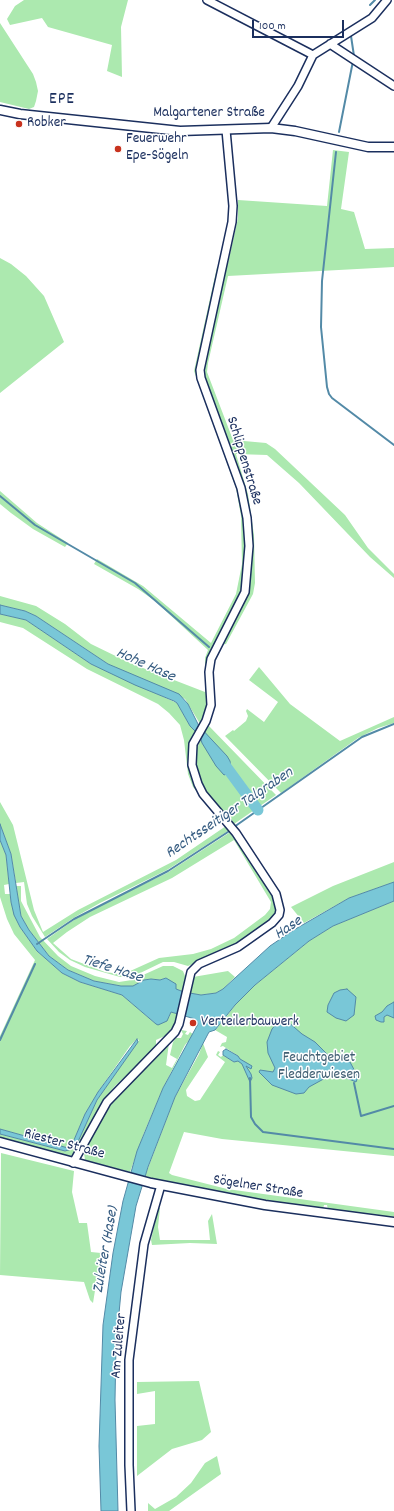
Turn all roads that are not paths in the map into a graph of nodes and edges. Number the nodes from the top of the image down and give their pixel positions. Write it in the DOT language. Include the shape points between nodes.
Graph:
graph roads {
  1 [pos="207,0"];
  2 [pos="387,0"];
  3 [pos="330,44"];
  4 [pos="313,56"];
  5 [pos="394,86"];
  6 [pos="0,110"];
  7 [pos="271,128"];
  8 [pos="226,130"];
  9 [pos="394,147"];
  10 [pos="0,1142"];
  11 [pos="73,1163"];
  12 [pos="120,1175"];
  13 [pos="161,1185"];
  14 [pos="394,1222"];
  15 [pos="131,1511"];
  1 -- 4 [label="street"];
  2 -- 3 [label="street" via="372,18"];
  3 -- 4 [label="street"];
  3 -- 5 [label="street"];
  4 -- 7 [label="street" via="298,86"];
  6 -- 8 [label="street, Malgartener Straße" via="180,131"];
  7 -- 8 [label="street, Malgartener Straße"];
  7 -- 9 [label="street, Malgartener Straße" via="368,147"];
  8 -- 11 [label="street, Schlippenstraße" via="233,206 232,222 200,370 241,488 249,546 245,592 214,652 210,665 211,705 192,750 194,774 203,794 236,833 276,894 280,910 276,918 238,947 194,968 179,1024 170,1039 107,1102"];
  10 -- 11 [label="street, Riester Straße"];
  11 -- 12 [label="street, Riester Straße"];
  12 -- 13 [label="street, Sögelner Straße"];
  13 -- 14 [label="street, Sögelner Straße" via="265,1206"];
  13 -- 15 [label="street, Am Zuleiter" via="144,1244 129,1360"];
}
